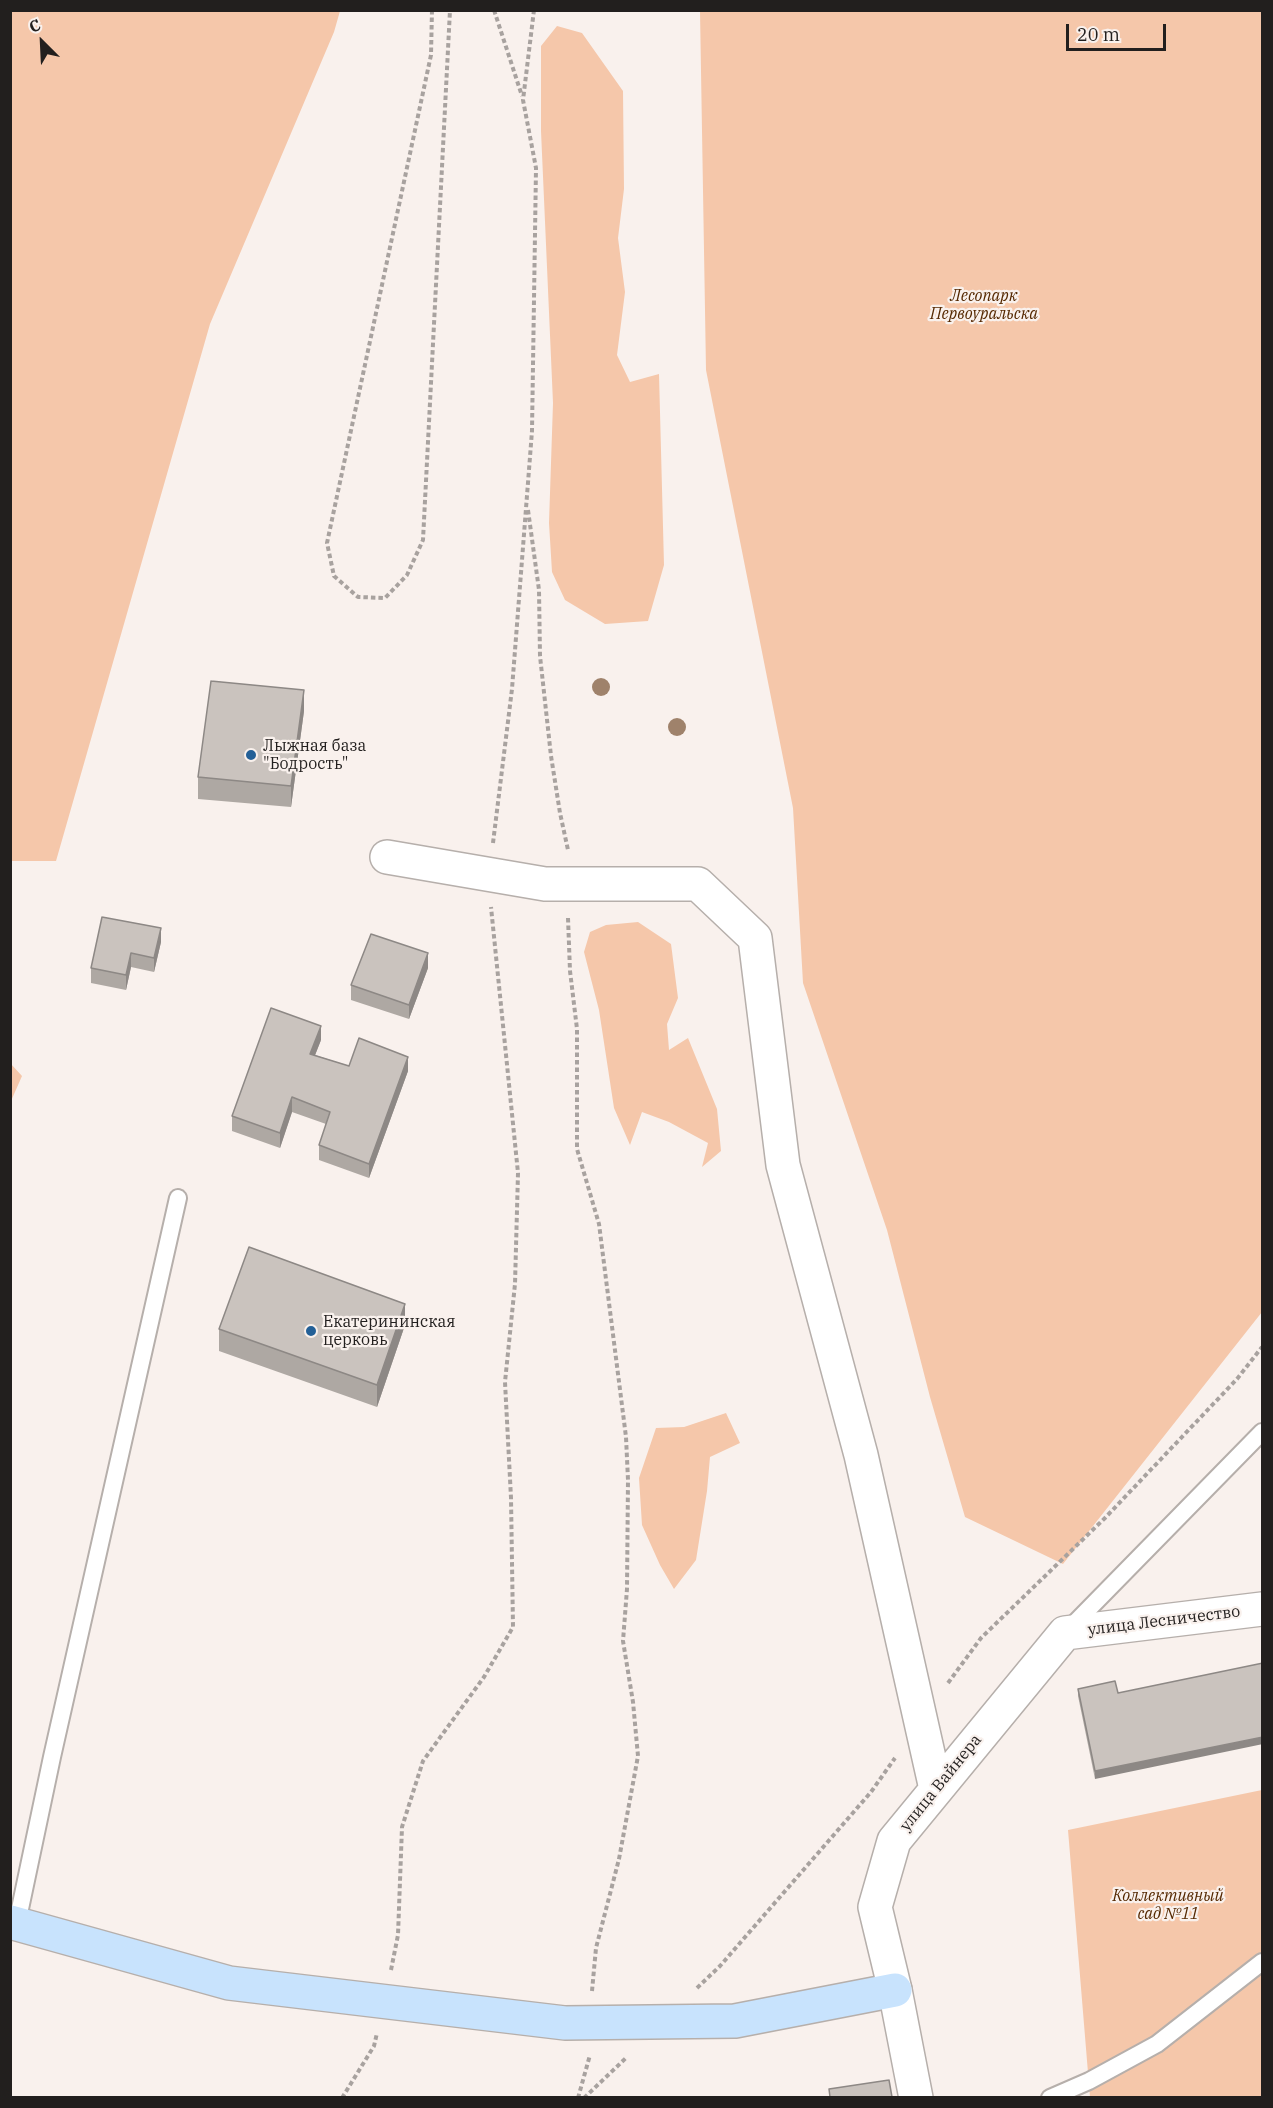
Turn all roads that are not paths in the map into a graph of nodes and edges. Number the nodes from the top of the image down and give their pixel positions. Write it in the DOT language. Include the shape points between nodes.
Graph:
graph roads {
  1 [pos="387,857"];
  2 [pos="178,1198"];
  3 [pos="1263,1432"];
  4 [pos="1263,1609"];
  5 [pos="1065,1633"];
  6 [pos="936,1789"];
  7 [pos="14,1923"];
  8 [pos="1263,1962"];
  9 [pos="895,1990"];
  10 [pos="916,2097"];
  11 [pos="1050,2097"];
  1 -- 6 [label="street" via="545,884 698,884 755,938 783,1165 861,1455"];
  2 -- 7 [label="lane"];
  3 -- 5 [label="lane"];
  4 -- 5 [label="street, улица Лесничество"];
  5 -- 6 [label="street, улица Вайнера"];
  6 -- 9 [label="street, улица Вайнера" via="894,1841 875,1907"];
  7 -- 9 [label="street" via="229,1983 565,2023 735,2021"];
  8 -- 11 [label="lane" via="1157,2044"];
  9 -- 10 [label="street, улица Вайнера"];
}
